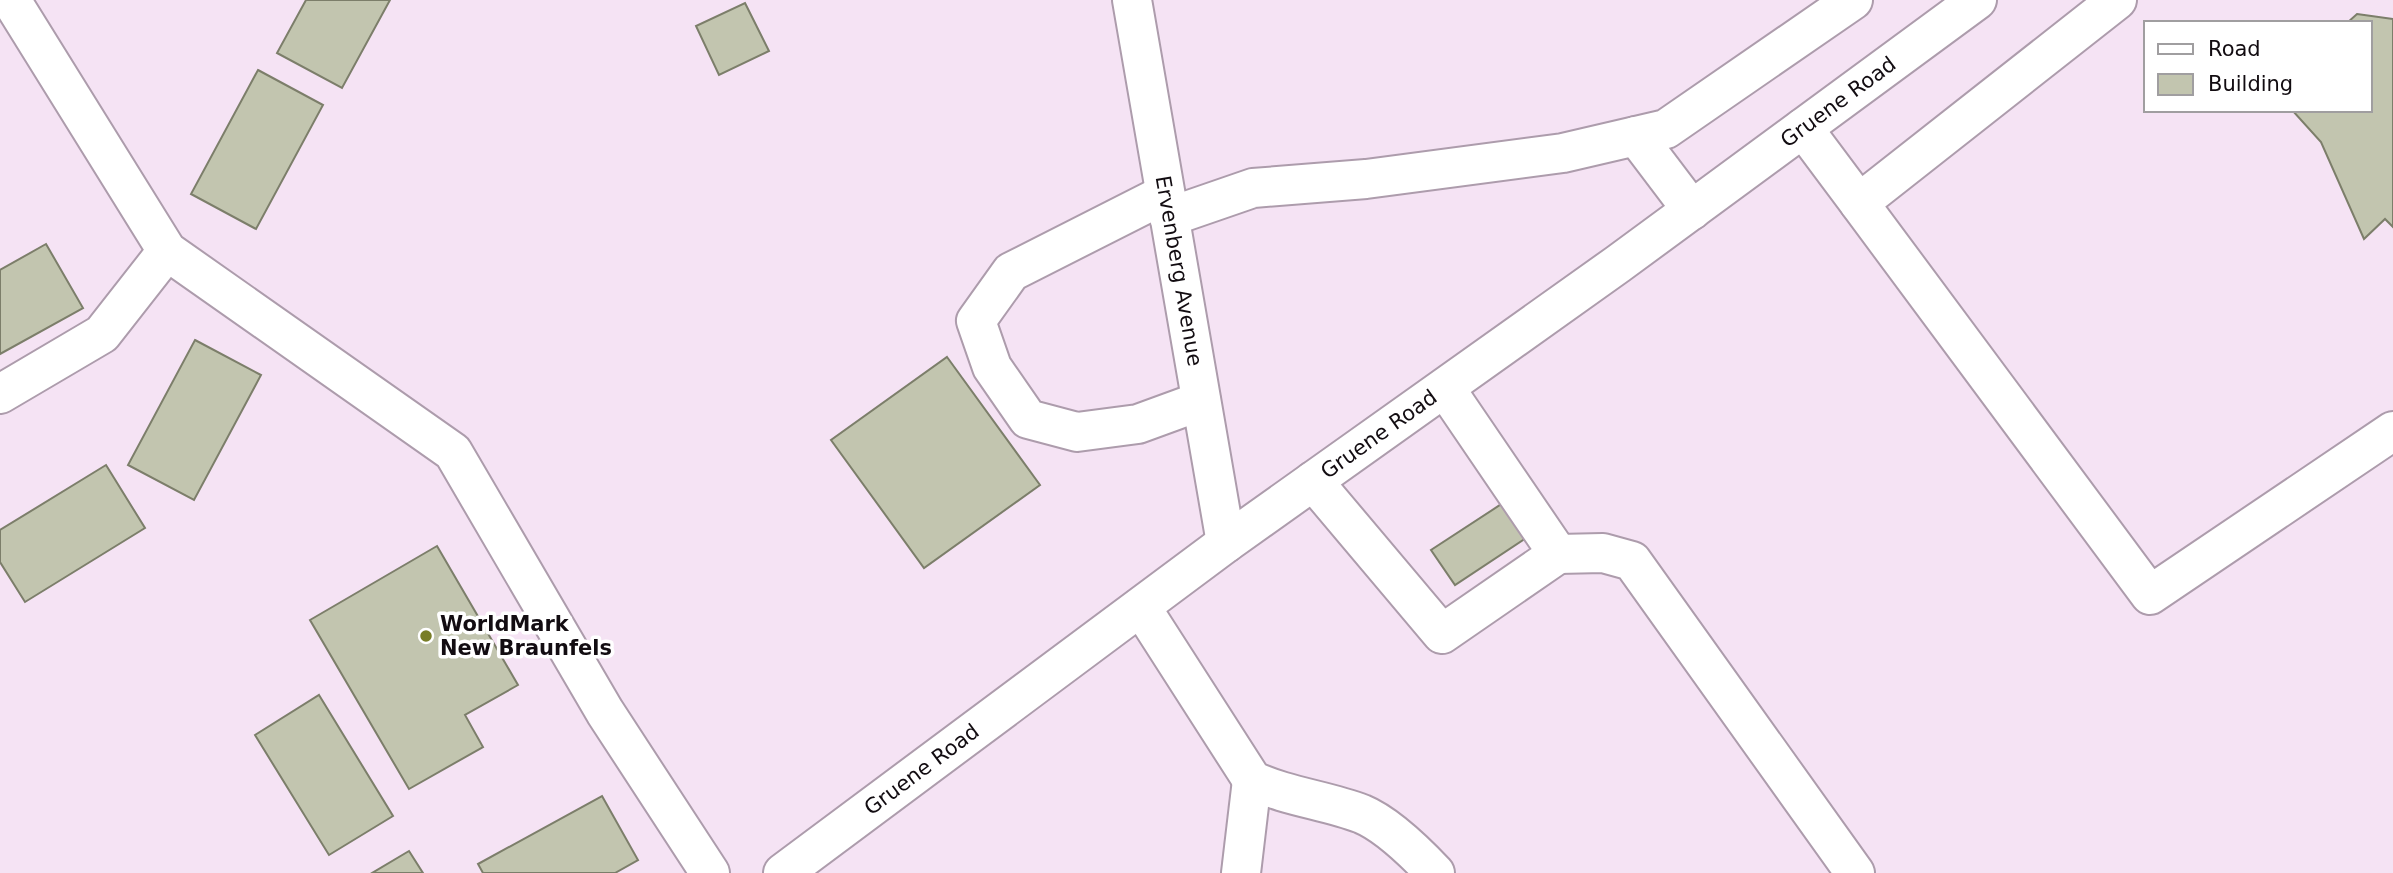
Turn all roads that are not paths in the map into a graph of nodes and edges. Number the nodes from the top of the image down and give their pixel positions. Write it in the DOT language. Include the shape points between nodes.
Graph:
graph roads {
  1 [pos="11,0"];
  2 [pos="1132,0"];
  3 [pos="1853,0"];
  4 [pos="1977,0"];
  5 [pos="2117,0"];
  6 [pos="1803,128"];
  7 [pos="1636,136"];
  8 [pos="1859,203"];
  9 [pos="1167,206"];
  10 [pos="1692,210"];
  11 [pos="167,251"];
  12 [pos="1445,388"];
  13 [pos="0,394"];
  14 [pos="1201,401"];
  15 [pos="2393,431"];
  16 [pos="1313,481"];
  17 [pos="1226,543"];
  18 [pos="1558,554"];
  19 [pos="1141,607"];
  20 [pos="1252,780"];
  21 [pos="710,873"];
  22 [pos="783,873"];
  23 [pos="1241,873"];
  24 [pos="1435,873"];
  25 [pos="1855,873"];
  1 -- 11 [label="street"];
  2 -- 9 [label="street, Ervenberg Avenue"];
  3 -- 7 [label="street" via="1666,129"];
  4 -- 6 [label="street, Gruene Road"];
  5 -- 8 [label="street"];
  6 -- 8 [label="street"];
  6 -- 10 [label="street, Gruene Road"];
  7 -- 9 [label="street" via="1563,153 1253,188"];
  7 -- 10 [label="street"];
  8 -- 15 [label="street" via="2150,595"];
  9 -- 14 [label="street, Ervenberg Avenue"];
  9 -- 14 [label="street" via="1011,272 976,321 992,367 1028,419 1077,432 1138,424"];
  10 -- 12 [label="street, Gruene Road"];
  11 -- 13 [label="street" via="102,334"];
  11 -- 21 [label="street" via="453,452 606,712"];
  12 -- 16 [label="street, Gruene Road"];
  12 -- 18 [label="street"];
  14 -- 17 [label="street, Ervenberg Avenue"];
  16 -- 17 [label="street, Gruene Road"];
  16 -- 18 [label="street" via="1442,634"];
  17 -- 19 [label="street, Gruene Road"];
  18 -- 25 [label="street" via="1603,553 1632,561"];
  19 -- 20 [label="street"];
  19 -- 22 [label="street, Gruene Road"];
  20 -- 23 [label="street"];
  20 -- 24 [label="street" via="1275,791 1364,815 1412,848"];
}
